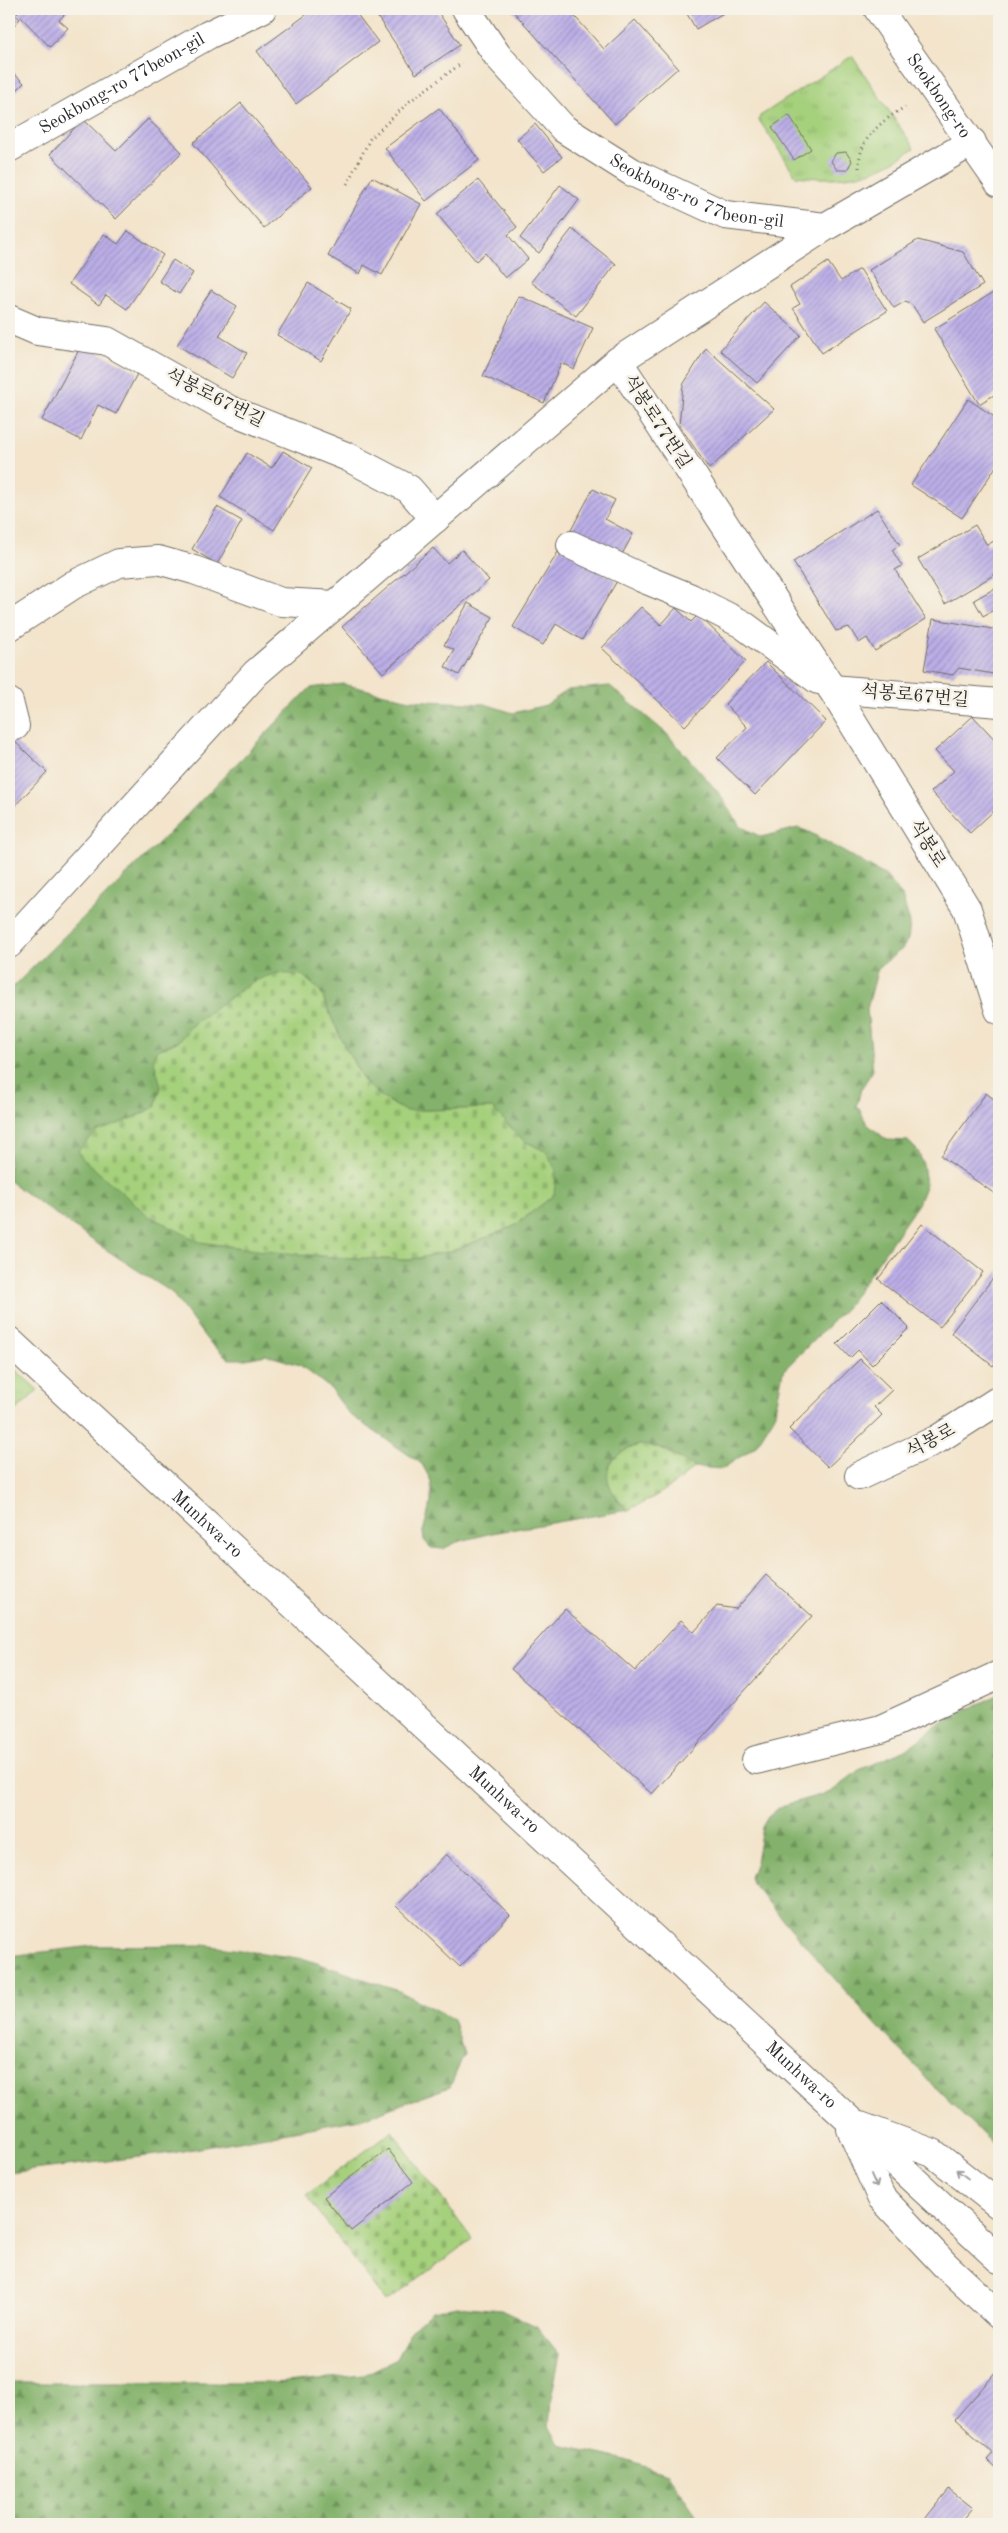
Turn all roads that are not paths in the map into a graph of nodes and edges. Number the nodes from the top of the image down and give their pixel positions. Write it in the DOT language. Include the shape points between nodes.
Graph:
graph roads {
  1 [pos="262,9"];
  2 [pos="466,9"];
  3 [pos="878,9"];
  4 [pos="972,142"];
  5 [pos="9,148"];
  6 [pos="999,183"];
  7 [pos="826,227"];
  8 [pos="9,319"];
  9 [pos="618,361"];
  10 [pos="436,519"];
  11 [pos="571,545"];
  12 [pos="335,605"];
  13 [pos="9,627"];
  14 [pos="832,689"];
  15 [pos="999,703"];
  16 [pos="9,944"];
  17 [pos="999,1010"];
  18 [pos="9,1340"];
  19 [pos="999,1400"];
  20 [pos="859,1476"];
  21 [pos="999,1675"];
  22 [pos="756,1760"];
  23 [pos="847,2121"];
  24 [pos="999,2205"];
  25 [pos="999,2260"];
  26 [pos="999,2315"];
  1 -- 5 [label="street, Seokbong-ro 77beon-gil" via="208,35"];
  2 -- 7 [label="street, Seokbong-ro 77beon-gil" via="489,44 564,129 632,172 725,215"];
  3 -- 4 [label="street, Seokbong-ro"];
  4 -- 6 [label="street, Seokbong-ro"];
  4 -- 7 [label="street"];
  7 -- 9 [label="street, 석봉로77번길"];
  8 -- 10 [label="street, 석봉로67번길" via="37,331 107,341 230,410 348,457 409,489"];
  9 -- 10 [label="street"];
  9 -- 14 [label="street, 석봉로77번길"];
  10 -- 12 [label="street"];
  11 -- 14 [label="street" via="742,624"];
  12 -- 13 [label="street" via="281,602 158,560 119,562 73,585"];
  12 -- 16 [label="street" via="256,674"];
  14 -- 15 [label="street, 석봉로67번길"];
  14 -- 17 [label="street, 석봉로" via="967,909"];
  18 -- 23 [label="street, Munhwa-ro"];
  19 -- 20 [label="street, 석봉로" via="938,1439"];
  21 -- 22 [label="street" via="882,1729"];
  24 -- 23 [label="street, one-way" via="933,2153"];
  23 -- 25 [label="street, Munhwa-ro"];
  23 -- 26 [label="street, one-way" via="880,2197 946,2266"];
}
